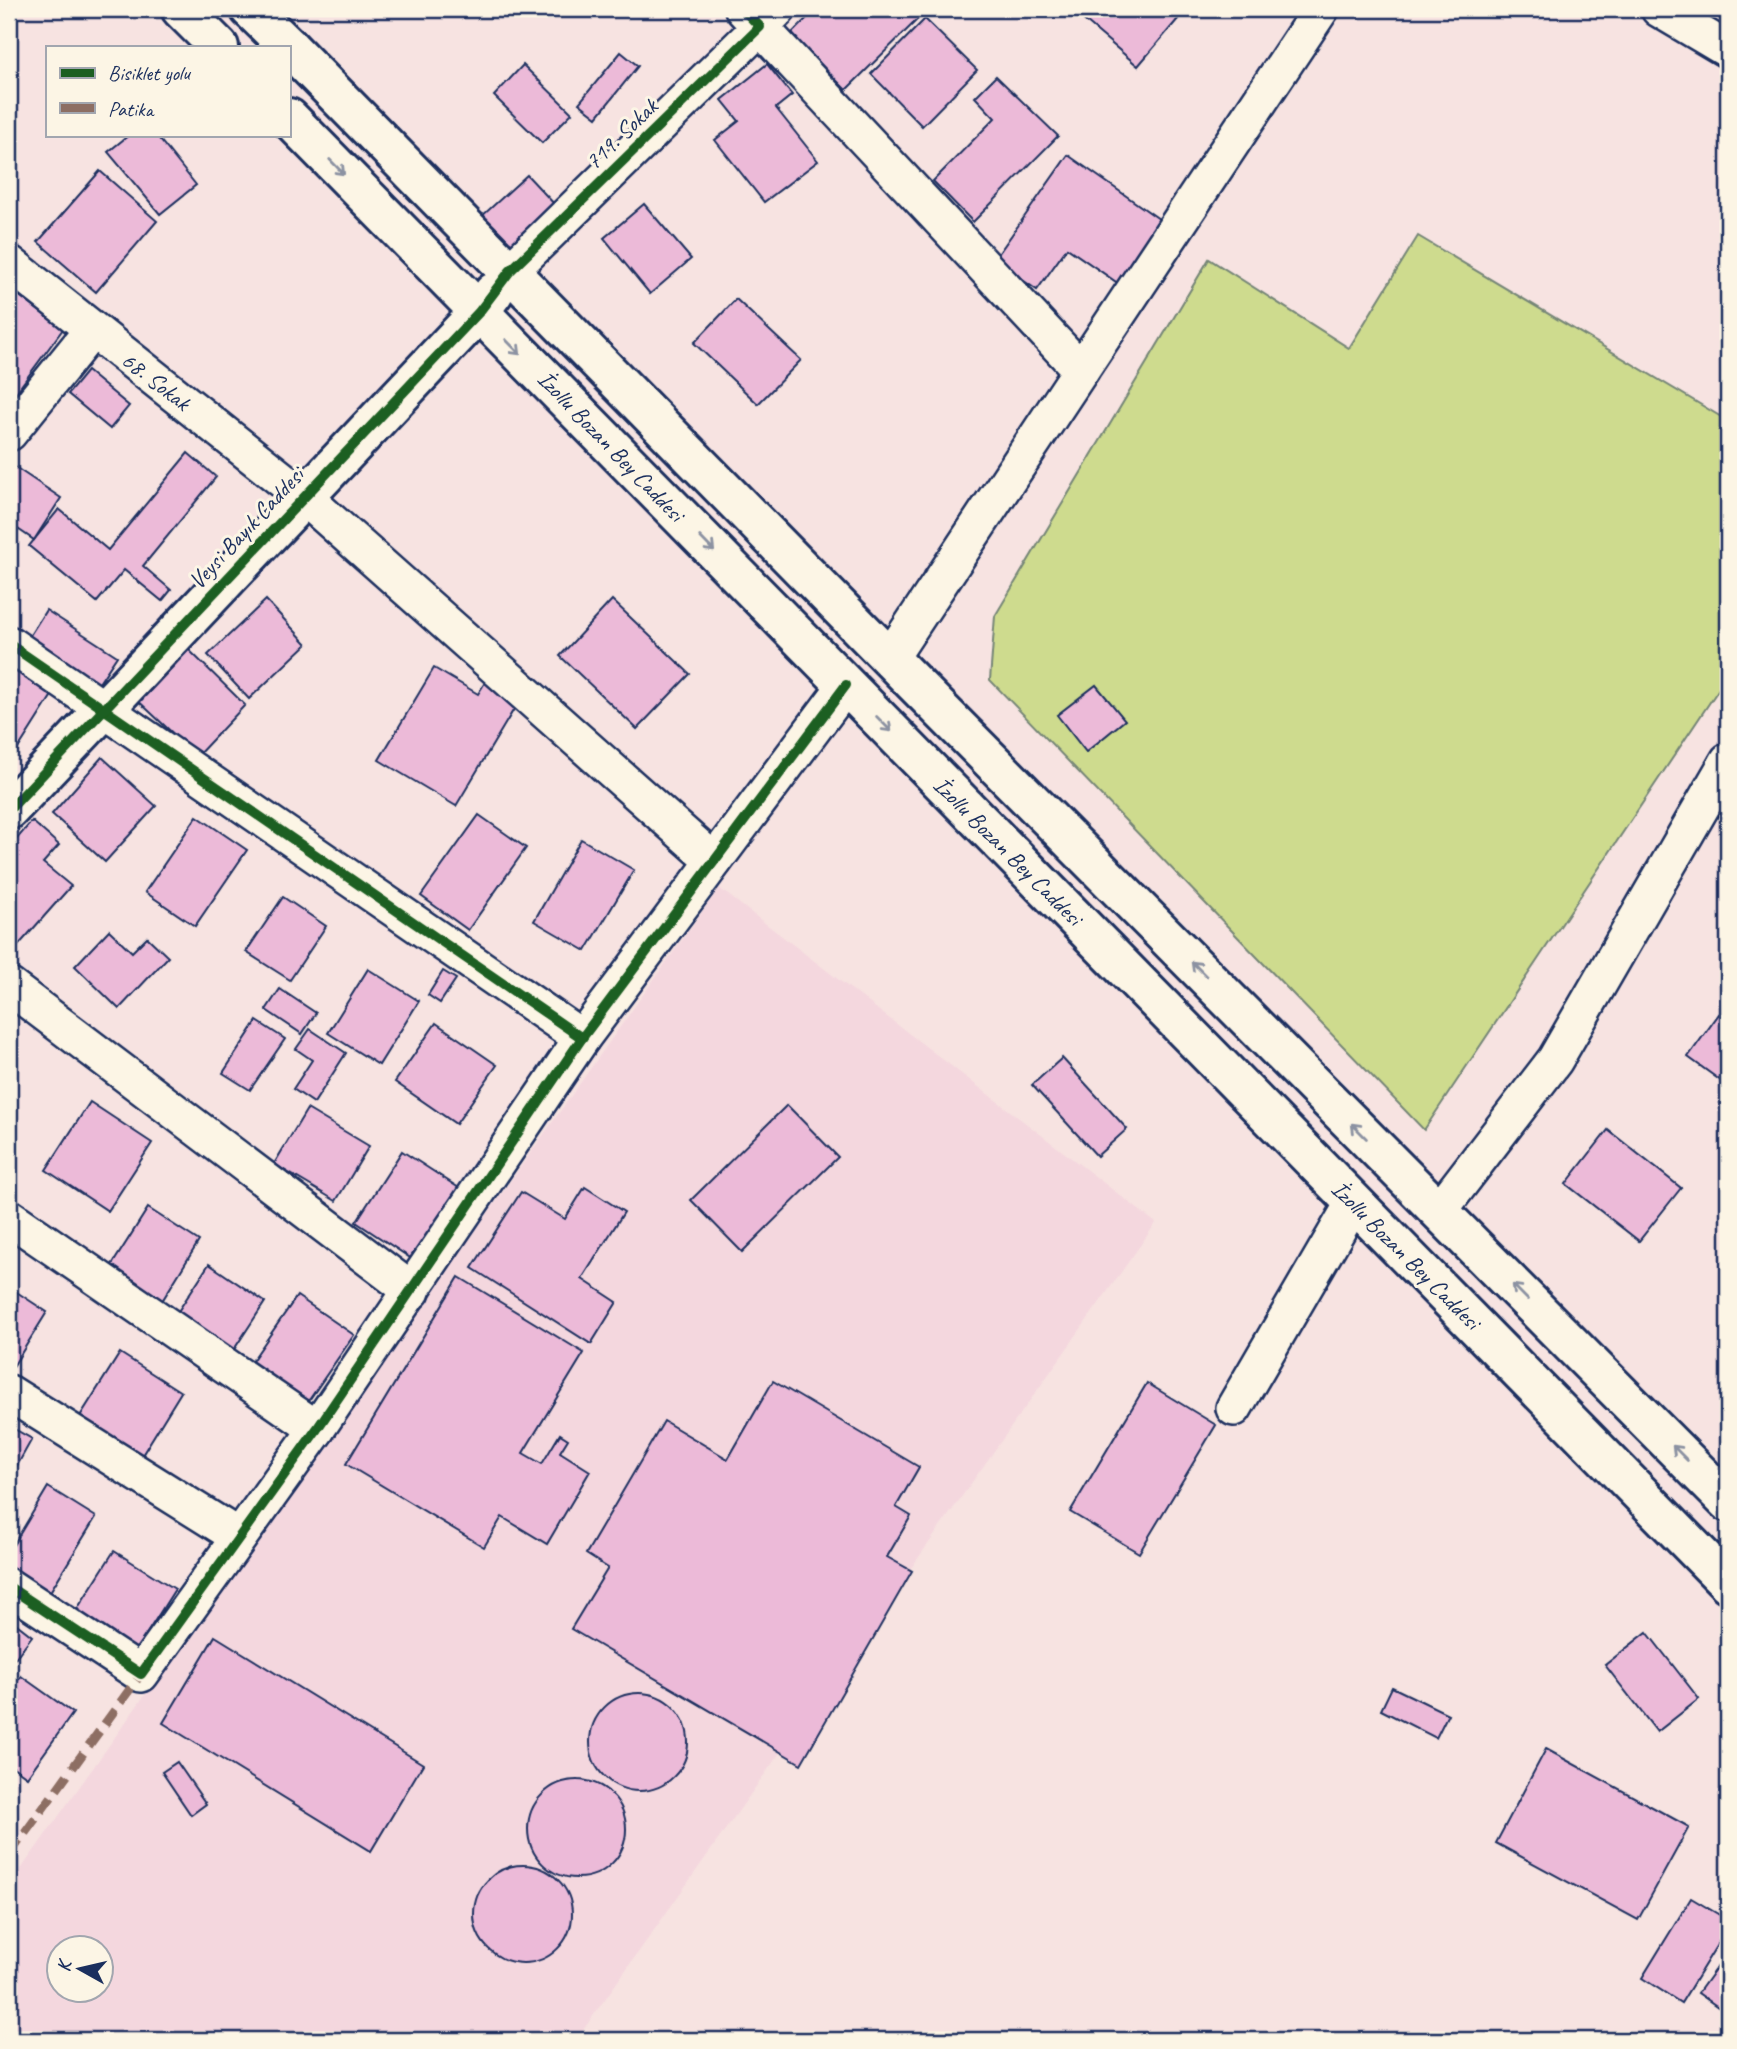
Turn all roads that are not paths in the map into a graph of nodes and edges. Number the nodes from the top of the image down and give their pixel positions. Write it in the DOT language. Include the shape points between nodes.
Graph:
graph roads {
  1 [pos="181,9"];
  2 [pos="250,9"];
  3 [pos="1321,9"];
  4 [pos="1659,9"];
  5 [pos="760,15"];
  6 [pos="218,46"];
  7 [pos="288,46"];
  8 [pos="290,48"];
  9 [pos="1728,50"];
  10 [pos="290,119"];
  11 [pos="9,263"];
  12 [pos="510,271"];
  13 [pos="479,312"];
  14 [pos="92,330"];
  15 [pos="1081,370"];
  16 [pos="9,433"];
  17 [pos="304,497"];
  18 [pos="9,644"];
  19 [pos="890,658"];
  20 [pos="846,685"];
  21 [pos="104,709"];
  22 [pos="1728,761"];
  23 [pos="9,810"];
  24 [pos="715,861"];
  25 [pos="9,986"];
  26 [pos="582,1038"];
  27 [pos="1354,1202"];
  28 [pos="1439,1211"];
  29 [pos="9,1217"];
  30 [pos="412,1291"];
  31 [pos="9,1393"];
  32 [pos="1234,1408"];
  33 [pos="317,1429"];
  34 [pos="1728,1502"];
  35 [pos="239,1537"];
  36 [pos="1728,1583"];
  37 [pos="9,1587"];
  1 -- 6 [label="main road"];
  2 -- 7 [label="main road, İzollu Bozan Bey Caddesi"];
  3 -- 15 [label="street"];
  4 -- 9 [label="street"];
  5 -- 12 [label="street, 719. Sokak"];
  5 -- 15 [label="street"];
  8 -- 12 [label="main road, İzollu Bozan Bey Caddesi"];
  10 -- 13 [label="main road, İzollu Bozan Bey Caddesi, one-way"];
  11 -- 14 [label="street, 68. Sokak"];
  12 -- 13 [label="main road, Veysi Bayık Caddesi"];
  12 -- 19 [label="main road, İzollu Bozan Bey Caddesi"];
  13 -- 17 [label="main road, Veysi Bayık Caddesi"];
  13 -- 20 [label="main road, İzollu Bozan Bey Caddesi, one-way"];
  14 -- 16 [label="street"];
  14 -- 17 [label="street, 68. Sokak"];
  15 -- 19 [label="street"];
  17 -- 21 [label="main road, Veysi Bayık Caddesi"];
  17 -- 24 [label="street, 68. Sokak"];
  18 -- 21 [label="street"];
  28 -- 19 [label="main road, İzollu Bozan Bey Caddesi, one-way"];
  20 -- 24 [label="street"];
  20 -- 27 [label="main road, İzollu Bozan Bey Caddesi, one-way"];
  21 -- 23 [label="main road, Veysi Bayık Caddesi"];
  21 -- 26 [label="street"];
  22 -- 28 [label="street" via="1555,1060"];
  24 -- 26 [label="street"];
  25 -- 30 [label="street"];
  26 -- 30 [label="street"];
  27 -- 32 [label="street"];
  27 -- 36 [label="main road, İzollu Bozan Bey Caddesi"];
  34 -- 28 [label="main road, İzollu Bozan Bey Caddesi, one-way"];
  29 -- 33 [label="street"];
  30 -- 33 [label="street"];
  31 -- 35 [label="street"];
  33 -- 35 [label="street"];
  35 -- 37 [label="street" via="141,1674"];
}
